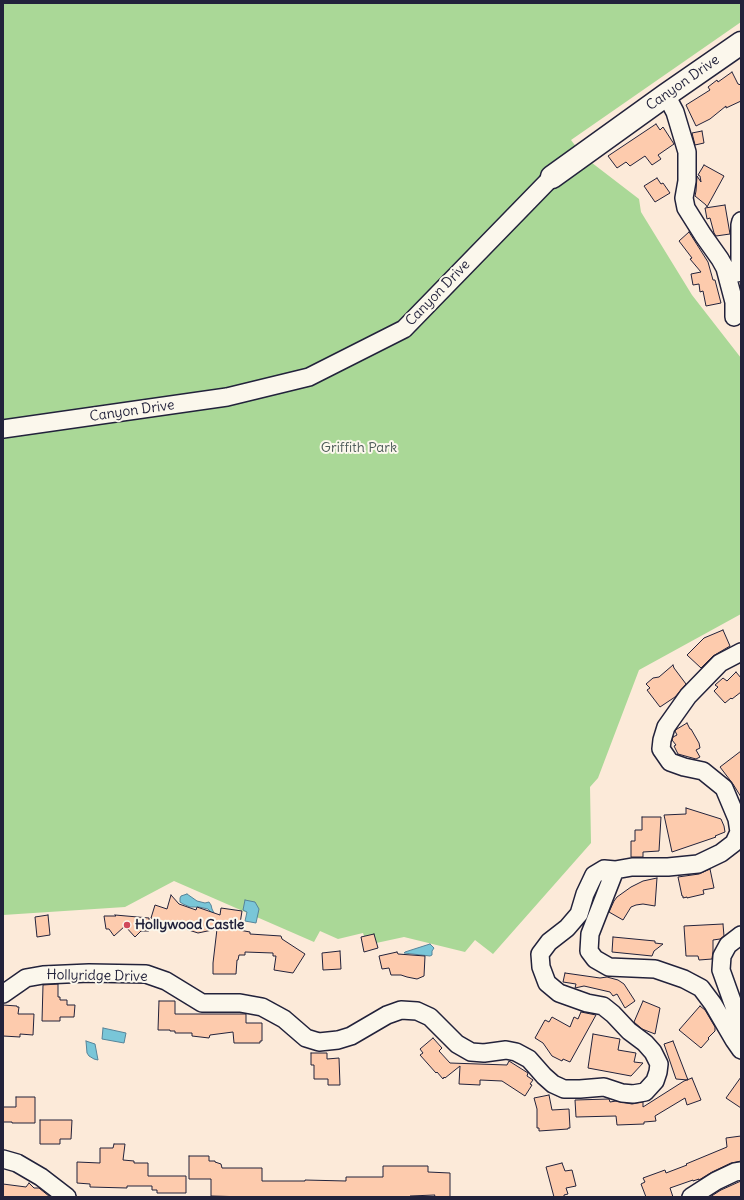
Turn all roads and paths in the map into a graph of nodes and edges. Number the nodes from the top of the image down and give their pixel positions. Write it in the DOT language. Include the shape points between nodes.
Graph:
graph roads {
  1 [pos="741,42"];
  2 [pos="666,95"];
  3 [pos="552,177"];
  4 [pos="741,221"];
  5 [pos="725,268"];
  6 [pos="734,317"];
  7 [pos="3,429"];
  8 [pos="741,652"];
  9 [pos="614,870"];
  10 [pos="741,935"];
  11 [pos="3,994"];
  12 [pos="741,1026"];
  13 [pos="741,1050"];
  14 [pos="3,1159"];
  15 [pos="741,1171"];
  16 [pos="67,1197"];
  17 [pos="691,1197"];
  1 -- 2 [label="street, Canyon Drive"];
  2 -- 3 [label="street, Canyon Drive"];
  2 -- 5 [label="street" via="675,112 687,152 684,198 686,208"];
  3 -- 7 [label="street, Canyon Drive" via="404,329 309,377 227,398"];
  4 -- 5 [label="street" via="740,267 737,273 731,273"];
  5 -- 6 [label="street" via="734,302"];
  8 -- 9 [label="street, Hollyridge Drive" via="720,663 688,696 666,727 661,749 670,762 703,771 724,788 739,832 734,843 721,853 698,864"];
  9 -- 11 [label="street, Hollyridge Drive" via="604,869 594,875 579,914 540,954 541,967 547,983 559,993 603,1006 653,1052 659,1064 658,1072 655,1081 645,1092 622,1093 604,1087 564,1089 553,1084 529,1059 516,1052 471,1052 457,1044 430,1017 417,1011 401,1010 387,1015 351,1036 319,1042 306,1038 284,1019 262,1007 240,1003 202,1004 166,981 146,974 43,974 26,978"];
  9 -- 13 [label="street" via="590,934 589,951 594,959 609,967 655,969 701,988"];
  10 -- 12 [label="street" via="728,945 722,956 721,970"];
  14 -- 16 [label="street" via="17,1163"];
  15 -- 17 [label="street" via="716,1181"];
}
